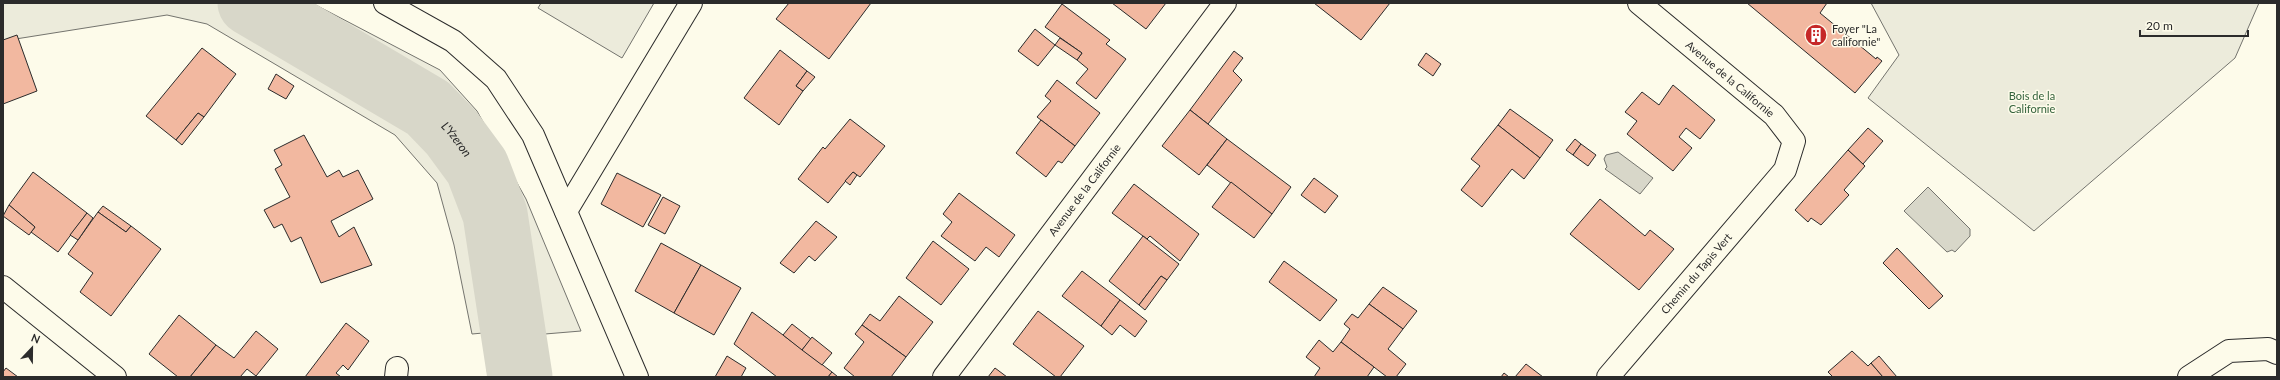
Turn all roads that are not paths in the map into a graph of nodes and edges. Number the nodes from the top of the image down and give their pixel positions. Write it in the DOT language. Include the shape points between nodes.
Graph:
graph roads {
  1 [pos="385,3"];
  2 [pos="691,3"];
  3 [pos="1225,3"];
  4 [pos="1639,3"];
  5 [pos="1785,170"];
  6 [pos="566,211"];
  7 [pos="3,287"];
  8 [pos="2277,353"];
  9 [pos="115,377"];
  10 [pos="637,377"];
  11 [pos="944,377"];
  12 [pos="1608,377"];
  13 [pos="2189,377"];
  1 -- 6 [label="street" via="453,41 496,80 533,135"];
  2 -- 6 [label="street"];
  3 -- 11 [label="street, Avenue de la Californie"];
  4 -- 5 [label="street, Avenue de la Californie" via="1774,115 1794,142"];
  5 -- 12 [label="street, Chemin du Tapis Vert"];
  6 -- 10 [label="street"];
  7 -- 9 [label="street"];
  8 -- 13 [label="street" via="2268,348 2229,351"];
}
